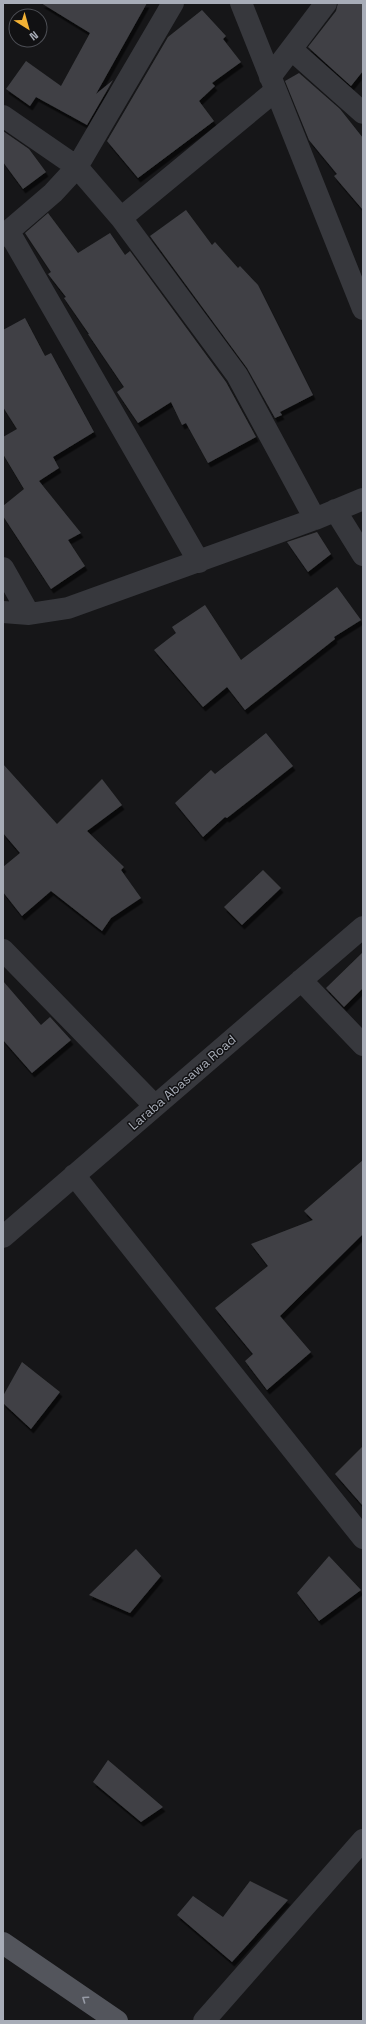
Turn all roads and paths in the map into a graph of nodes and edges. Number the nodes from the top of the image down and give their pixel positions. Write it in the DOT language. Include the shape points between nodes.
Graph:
graph roads {
  1 [pos="172,3"];
  2 [pos="241,3"];
  3 [pos="326,3"];
  4 [pos="291,49"];
  5 [pos="272,84"];
  6 [pos="363,113"];
  7 [pos="3,116"];
  8 [pos="77,167"];
  9 [pos="121,218"];
  10 [pos="6,234"];
  11 [pos="363,309"];
  12 [pos="363,499"];
  13 [pos="335,510"];
  14 [pos="315,519"];
  15 [pos="363,555"];
  16 [pos="198,562"];
  17 [pos="3,568"];
  18 [pos="3,612"];
  19 [pos="29,614"];
  20 [pos="363,927"];
  21 [pos="3,950"];
  22 [pos="301,980"];
  23 [pos="363,1045"];
  24 [pos="154,1106"];
  25 [pos="74,1175"];
  26 [pos="3,1237"];
  27 [pos="363,1538"];
  28 [pos="363,1840"];
  29 [pos="3,1943"];
  30 [pos="117,2021"];
  31 [pos="204,2021"];
  1 -- 8 [label="street"];
  2 -- 5 [label="street"];
  3 -- 4 [label="street"];
  4 -- 5 [label="street"];
  4 -- 6 [label="street"];
  5 -- 9 [label="street"];
  5 -- 11 [label="street"];
  7 -- 8 [label="street"];
  8 -- 9 [label="street"];
  8 -- 10 [label="street" via="53,193"];
  9 -- 14 [label="street" via="237,375"];
  10 -- 16 [label="street"];
  12 -- 13 [label="street"];
  13 -- 14 [label="street"];
  13 -- 15 [label="street"];
  14 -- 16 [label="street"];
  16 -- 19 [label="street" via="68,608"];
  17 -- 19 [label="street"];
  18 -- 19 [label="street"];
  20 -- 22 [label="street, Laraba Abasawa Road"];
  21 -- 24 [label="street"];
  22 -- 23 [label="street"];
  22 -- 24 [label="street, Laraba Abasawa Road"];
  24 -- 25 [label="street, Laraba Abasawa Road"];
  25 -- 26 [label="street, Laraba Abasawa Road"];
  25 -- 27 [label="street"];
  28 -- 31 [label="street"];
  30 -- 29 [label="main road, one-way"];
}
